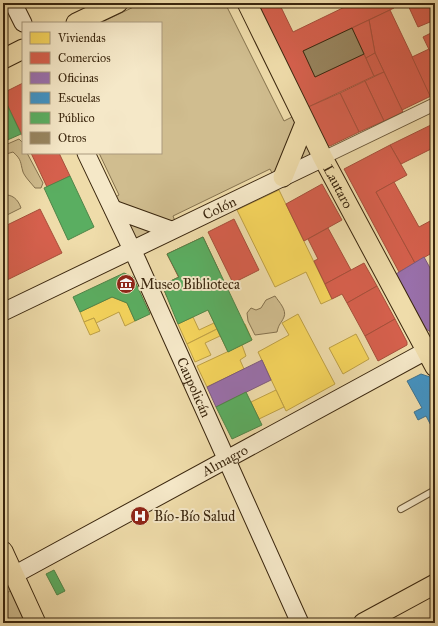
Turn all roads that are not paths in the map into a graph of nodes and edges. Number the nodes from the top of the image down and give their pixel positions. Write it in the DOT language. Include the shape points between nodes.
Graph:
graph roads {
  1 [pos="13,3"];
  2 [pos="118,3"];
  3 [pos="247,3"];
  4 [pos="22,22"];
  5 [pos="78,22"];
  6 [pos="22,50"];
  7 [pos="3,59"];
  8 [pos="435,104"];
  9 [pos="306,123"];
  10 [pos="86,154"];
  11 [pos="323,158"];
  12 [pos="283,177"];
  13 [pos="113,209"];
  14 [pos="171,230"];
  15 [pos="132,248"];
  16 [pos="3,312"];
  17 [pos="432,355"];
  18 [pos="227,460"];
  19 [pos="435,490"];
  20 [pos="401,509"];
  21 [pos="3,551"];
  22 [pos="7,580"];
  23 [pos="435,584"];
  24 [pos="36,623"];
  25 [pos="300,623"];
  26 [pos="363,623"];
  1 -- 4 [label="street"];
  2 -- 5 [label="main road"];
  3 -- 9 [label="main road, Lautaro"];
  6 -- 7 [label="main road"];
  8 -- 11 [label="street, Colón"];
  9 -- 11 [label="main road, Lautaro"];
  9 -- 12 [label="main road"];
  10 -- 13 [label="street, Caupolicán"];
  11 -- 12 [label="street, Colón"];
  11 -- 17 [label="main road, Lautaro"];
  12 -- 14 [label="street, Colón"];
  13 -- 14 [label="street"];
  13 -- 15 [label="street, Caupolicán"];
  14 -- 15 [label="street, Colón"];
  15 -- 16 [label="street, Colón"];
  15 -- 18 [label="street, Caupolicán"];
  17 -- 18 [label="street, Almagro"];
  18 -- 22 [label="street, Almagro"];
  18 -- 25 [label="street, Caupolicán"];
  19 -- 20 [label="lane"];
  21 -- 22 [label="main road"];
  22 -- 24 [label="main road"];
  23 -- 26 [label="main road"];
}
